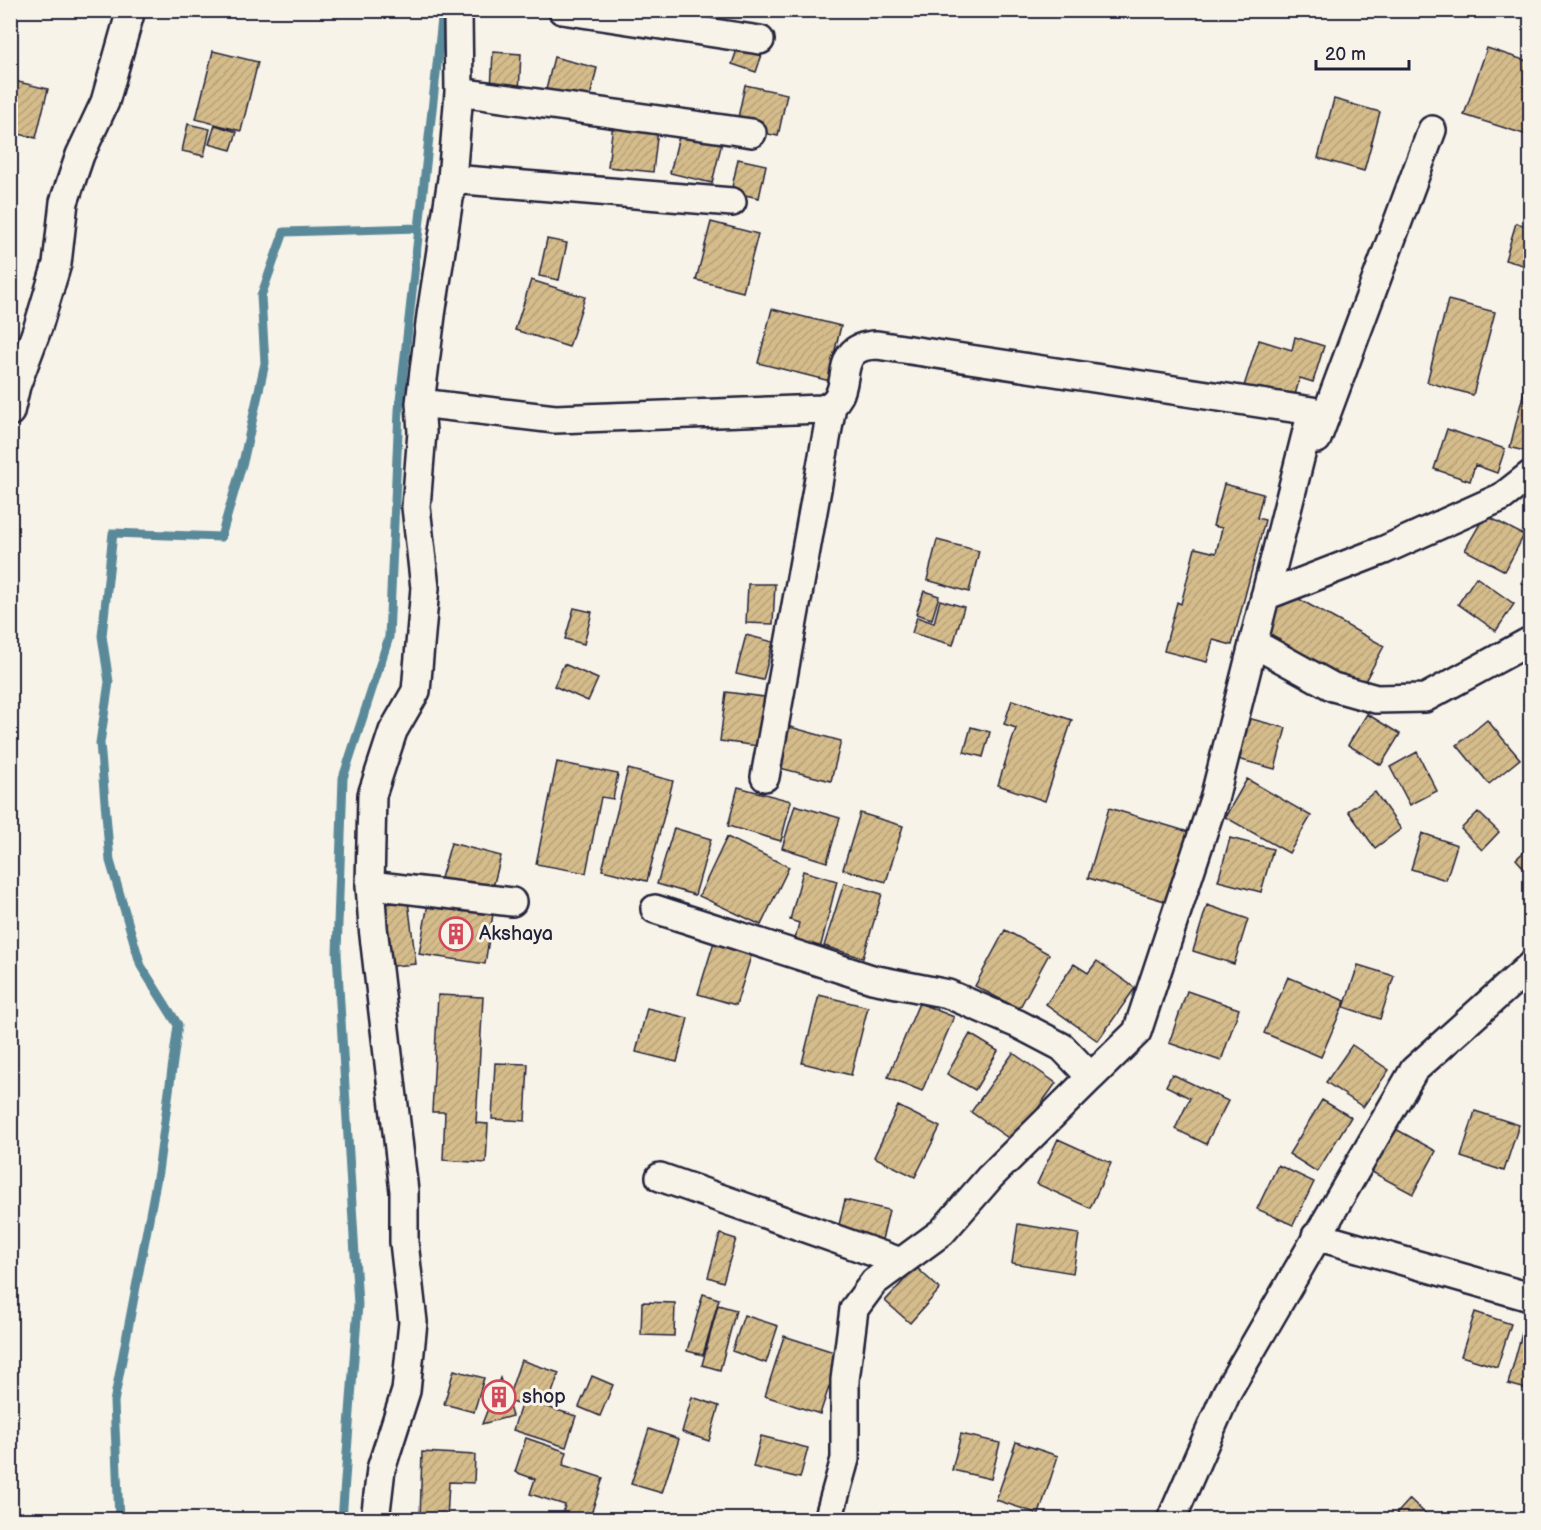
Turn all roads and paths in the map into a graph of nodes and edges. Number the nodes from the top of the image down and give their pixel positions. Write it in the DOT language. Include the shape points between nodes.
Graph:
graph roads {
  1 [pos="131,10"];
  2 [pos="461,10"];
  3 [pos="562,10"];
  4 [pos="760,40"];
  5 [pos="459,92"];
  6 [pos="1432,130"];
  7 [pos="752,133"];
  8 [pos="452,179"];
  9 [pos="732,202"];
  10 [pos="420,403"];
  11 [pos="832,406"];
  12 [pos="10,412"];
  13 [pos="1530,475"];
  14 [pos="1279,541"];
  15 [pos="1265,596"];
  16 [pos="1530,641"];
  17 [pos="1253,643"];
  18 [pos="765,777"];
  19 [pos="370,885"];
  20 [pos="512,902"];
  21 [pos="655,909"];
  22 [pos="1530,966"];
  23 [pos="1091,1077"];
  24 [pos="660,1177"];
  25 [pos="1316,1236"];
  26 [pos="901,1262"];
  27 [pos="1530,1297"];
  28 [pos="375,1520"];
  29 [pos="828,1520"];
  30 [pos="1171,1520"];
  1 -- 12 [label="street" via="105,102 80,155 64,202 57,264"];
  2 -- 5 [label="street"];
  3 -- 4 [label="street"];
  5 -- 7 [label="street"];
  5 -- 8 [label="street"];
  6 -- 14 [label="street"];
  8 -- 9 [label="street"];
  8 -- 10 [label="street"];
  10 -- 11 [label="street" via="555,419"];
  10 -- 19 [label="street" via="422,432 416,507 425,588 416,691 393,731 372,795"];
  11 -- 14 [label="street" via="839,395 850,353 861,345 877,345 1312,411"];
  11 -- 18 [label="street"];
  13 -- 15 [label="street" via="1502,497 1384,550"];
  14 -- 15 [label="street"];
  15 -- 17 [label="street"];
  16 -- 17 [label="street" via="1425,698 1376,699 1333,687"];
  17 -- 23 [label="street" via="1214,799 1137,1032"];
  19 -- 20 [label="street"];
  19 -- 28 [label="street" via="404,1191 404,1242 413,1322 406,1391 381,1469"];
  21 -- 23 [label="street" via="872,980 948,994 1062,1047"];
  22 -- 25 [label="street" via="1414,1070"];
  23 -- 26 [label="street" via="990,1177 942,1232"];
  24 -- 26 [label="street"];
  25 -- 27 [label="street"];
  25 -- 30 [label="street" via="1227,1392"];
  26 -- 29 [label="street" via="874,1282 854,1309 845,1380 845,1459"];
}
